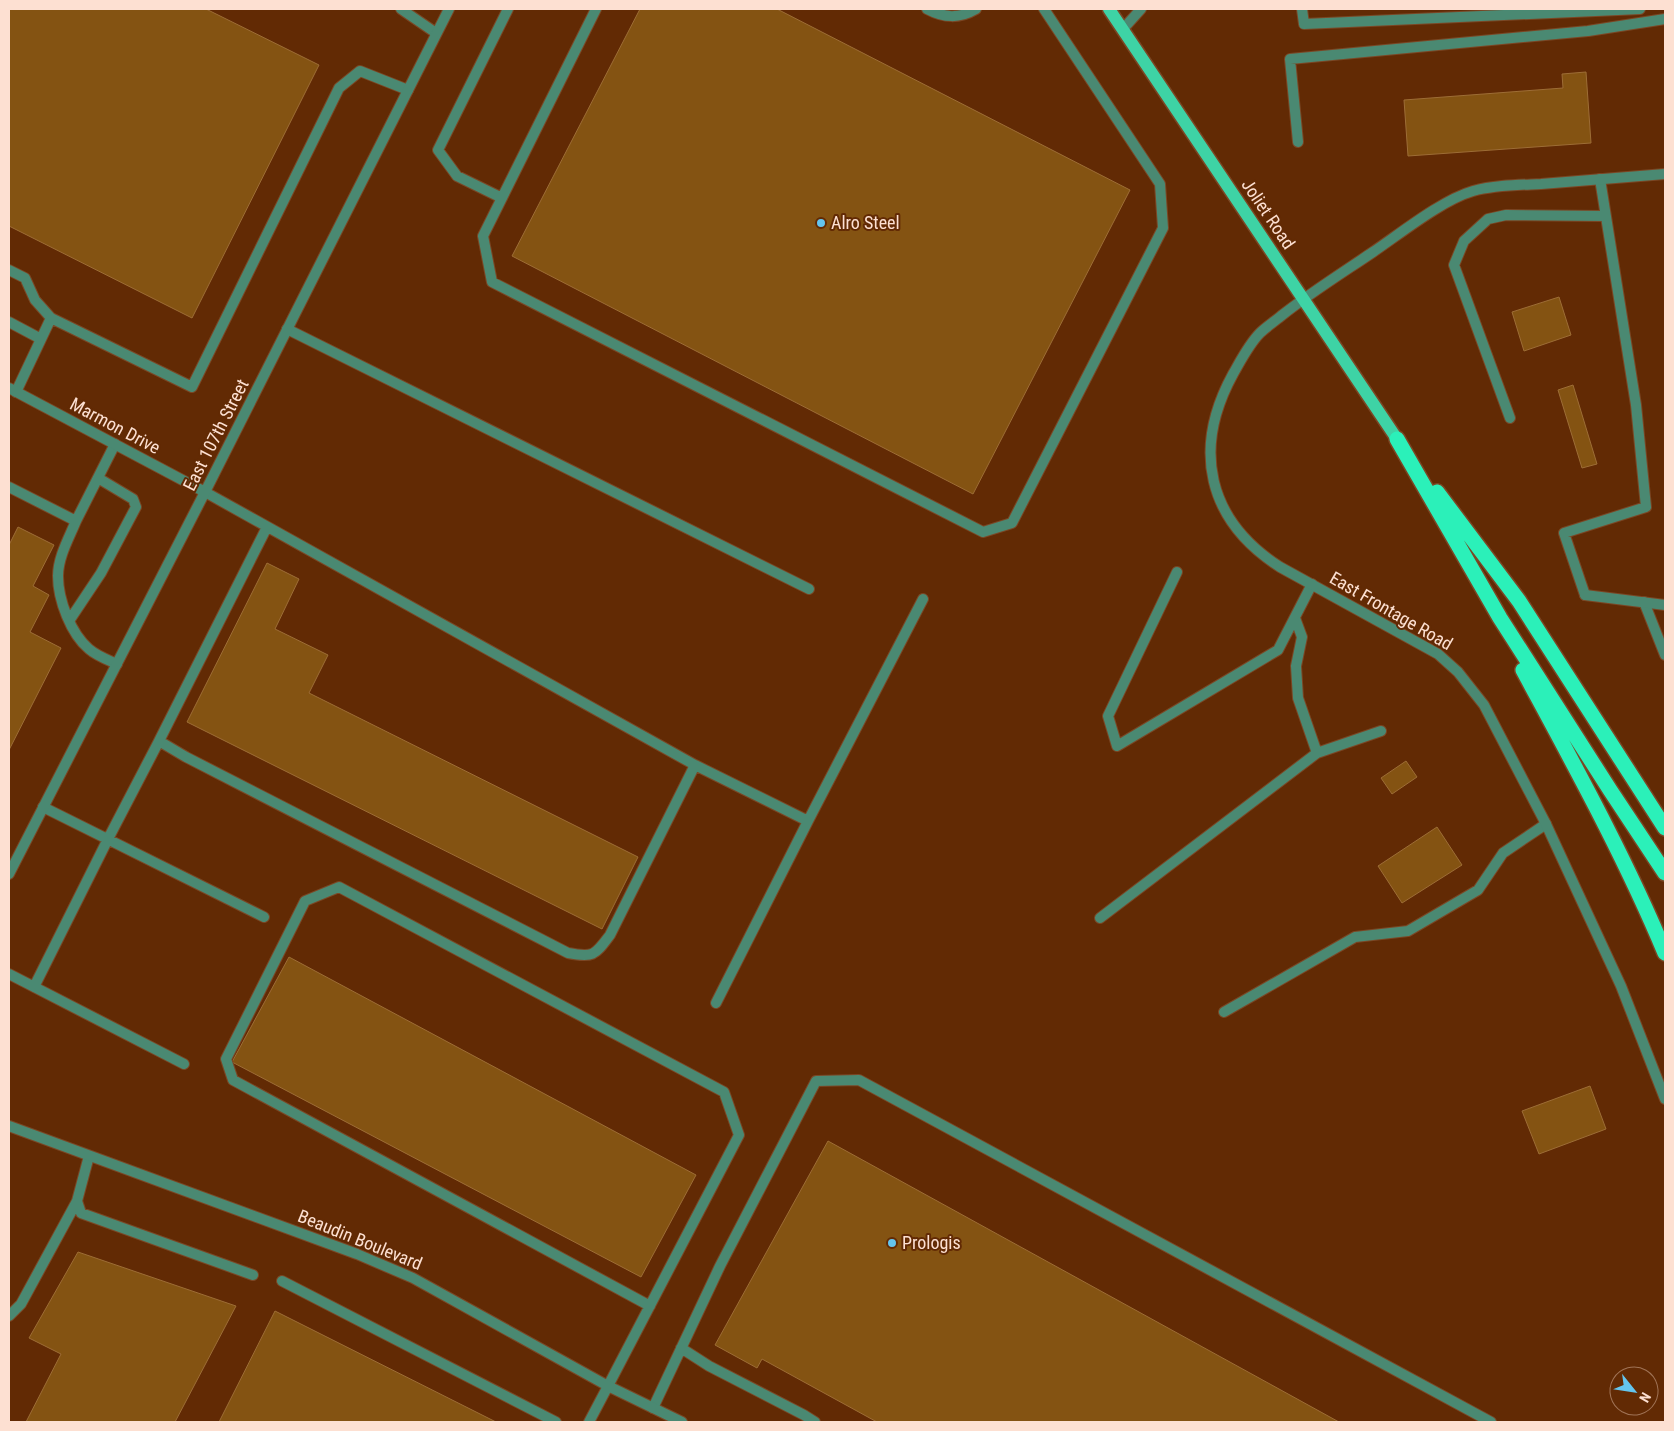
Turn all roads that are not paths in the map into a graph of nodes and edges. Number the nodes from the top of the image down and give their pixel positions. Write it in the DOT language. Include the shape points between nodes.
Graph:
graph roads {
  1 [pos="401,9"];
  2 [pos="449,9"];
  3 [pos="508,9"];
  4 [pos="596,9"];
  5 [pos="927,9"];
  6 [pos="976,9"];
  7 [pos="1044,9"];
  8 [pos="1109,9"];
  9 [pos="1141,9"];
  10 [pos="1302,9"];
  11 [pos="1640,9"];
  12 [pos="1665,19"];
  13 [pos="1123,30"];
  14 [pos="436,33"];
  15 [pos="408,90"];
  16 [pos="1298,142"];
  17 [pos="1665,174"];
  18 [pos="1600,179"];
  19 [pos="502,198"];
  20 [pos="1606,216"];
  21 [pos="9,270"];
  22 [pos="1303,298"];
  23 [pos="52,318"];
  24 [pos="9,322"];
  25 [pos="287,329"];
  26 [pos="42,339"];
  27 [pos="12,390"];
  28 [pos="1510,418"];
  29 [pos="1396,439"];
  30 [pos="115,444"];
  31 [pos="98,478"];
  32 [pos="9,487"];
  33 [pos="205,492"];
  34 [pos="1437,508"];
  35 [pos="76,521"];
  36 [pos="267,527"];
  37 [pos="1177,572"];
  38 [pos="1312,584"];
  39 [pos="809,589"];
  40 [pos="922,599"];
  41 [pos="1644,602"];
  42 [pos="1665,605"];
  43 [pos="1295,618"];
  44 [pos="69,621"];
  45 [pos="1665,655"];
  46 [pos="117,664"];
  47 [pos="1381,731"];
  48 [pos="159,741"];
  49 [pos="1317,753"];
  50 [pos="695,765"];
  51 [pos="43,807"];
  52 [pos="808,821"];
  53 [pos="1546,824"];
  54 [pos="1665,828"];
  55 [pos="108,839"];
  56 [pos="1665,873"];
  57 [pos="9,874"];
  58 [pos="264,917"];
  59 [pos="1100,918"];
  60 [pos="1665,953"];
  61 [pos="9,974"];
  62 [pos="34,987"];
  63 [pos="716,1003"];
  64 [pos="1224,1012"];
  65 [pos="184,1064"];
  66 [pos="1665,1099"];
  67 [pos="9,1126"];
  68 [pos="89,1156"];
  69 [pos="77,1201"];
  70 [pos="253,1275"];
  71 [pos="282,1281"];
  72 [pos="650,1306"];
  73 [pos="9,1316"];
  74 [pos="681,1348"];
  75 [pos="608,1386"];
  76 [pos="653,1408"];
  77 [pos="556,1422"];
  78 [pos="589,1422"];
  79 [pos="682,1422"];
  80 [pos="815,1422"];
  81 [pos="1491,1422"];
  1 -- 14 [label="street"];
  2 -- 14 [label="street, East 107th Street"];
  3 -- 19 [label="street" via="438,150 457,176"];
  4 -- 19 [label="street"];
  5 -- 6 [label="street" via="940,16 965,15"];
  7 -- 19 [label="street" via="1160,184 1162,228 1012,523 983,532 492,282 483,236"];
  8 -- 13 [label="main road, Joliet Road"];
  9 -- 13 [label="street"];
  10 -- 11 [label="street" via="1304,24"];
  12 -- 16 [label="street" via="1588,31 1290,59"];
  13 -- 22 [label="main road, Joliet Road"];
  14 -- 15 [label="street, East 107th Street"];
  15 -- 23 [label="street" via="360,71 339,88 192,387"];
  15 -- 25 [label="street, East 107th Street"];
  17 -- 18 [label="street, East Frontage Road"];
  18 -- 20 [label="street"];
  18 -- 22 [label="street, East Frontage Road" via="1493,187 1463,195"];
  20 -- 28 [label="street" via="1506,215 1488,220 1464,241 1454,264"];
  20 -- 41 [label="street" via="1636,405 1646,507 1564,533 1585,595"];
  21 -- 23 [label="street" via="24,278 35,300"];
  22 -- 29 [label="main road, Joliet Road"];
  22 -- 38 [label="street, East Frontage Road" via="1260,333 1244,354 1218,407 1210,450 1214,484 1237,529 1265,557"];
  23 -- 26 [label="street"];
  24 -- 26 [label="street"];
  25 -- 33 [label="street, East 107th Street"];
  25 -- 39 [label="street"];
  26 -- 27 [label="street"];
  27 -- 30 [label="street, Marmon Drive"];
  29 -- 34 [label="highway"];
  29 -- 54 [label="highway" via="1519,601"];
  30 -- 31 [label="street"];
  30 -- 33 [label="street, Marmon Drive"];
  31 -- 35 [label="street"];
  31 -- 44 [label="street" via="133,499 136,507 101,573"];
  32 -- 35 [label="street"];
  33 -- 36 [label="street, Marmon Drive"];
  33 -- 46 [label="street, East 107th Street"];
  34 -- 56 [label="highway" via="1506,626"];
  34 -- 60 [label="highway" via="1611,835"];
  35 -- 44 [label="street" via="63,552 58,576"];
  36 -- 48 [label="street"];
  36 -- 50 [label="street, Marmon Drive"];
  37 -- 43 [label="street" via="1108,716 1117,746 1278,650"];
  38 -- 43 [label="street"];
  38 -- 53 [label="street, East Frontage Road" via="1438,654 1458,672 1484,705"];
  40 -- 52 [label="street"];
  41 -- 42 [label="street"];
  41 -- 45 [label="street"];
  43 -- 49 [label="street" via="1302,637 1296,666 1298,698"];
  44 -- 46 [label="street" via="80,641 91,651"];
  46 -- 51 [label="street, East 107th Street"];
  47 -- 49 [label="street"];
  48 -- 50 [label="street" via="194,762 568,953 584,956 598,952 610,935"];
  48 -- 55 [label="street"];
  49 -- 59 [label="street"];
  50 -- 52 [label="street, Marmon Drive"];
  51 -- 55 [label="street"];
  51 -- 57 [label="street, East 107th Street"];
  52 -- 63 [label="street"];
  53 -- 64 [label="street" via="1502,853 1478,890 1463,899 1408,931 1355,937"];
  53 -- 66 [label="street, East Frontage Road" via="1621,986"];
  55 -- 58 [label="street"];
  55 -- 62 [label="street"];
  61 -- 62 [label="street"];
  62 -- 65 [label="street"];
  67 -- 68 [label="street, Beaudin Boulevard"];
  68 -- 69 [label="street"];
  68 -- 75 [label="street, Beaudin Boulevard" via="357,1254 413,1278"];
  69 -- 70 [label="street" via="81,1212"];
  69 -- 73 [label="street" via="21,1304"];
  71 -- 77 [label="street"];
  72 -- 72 [label="street" via="739,1134 724,1092 339,887 305,901 226,1059 233,1080"];
  72 -- 75 [label="street"];
  74 -- 76 [label="street"];
  74 -- 80 [label="street"];
  74 -- 81 [label="street" via="816,1081 858,1080"];
  75 -- 76 [label="street, Beaudin Boulevard"];
  75 -- 78 [label="street"];
  76 -- 79 [label="street, Beaudin Boulevard"];
}
